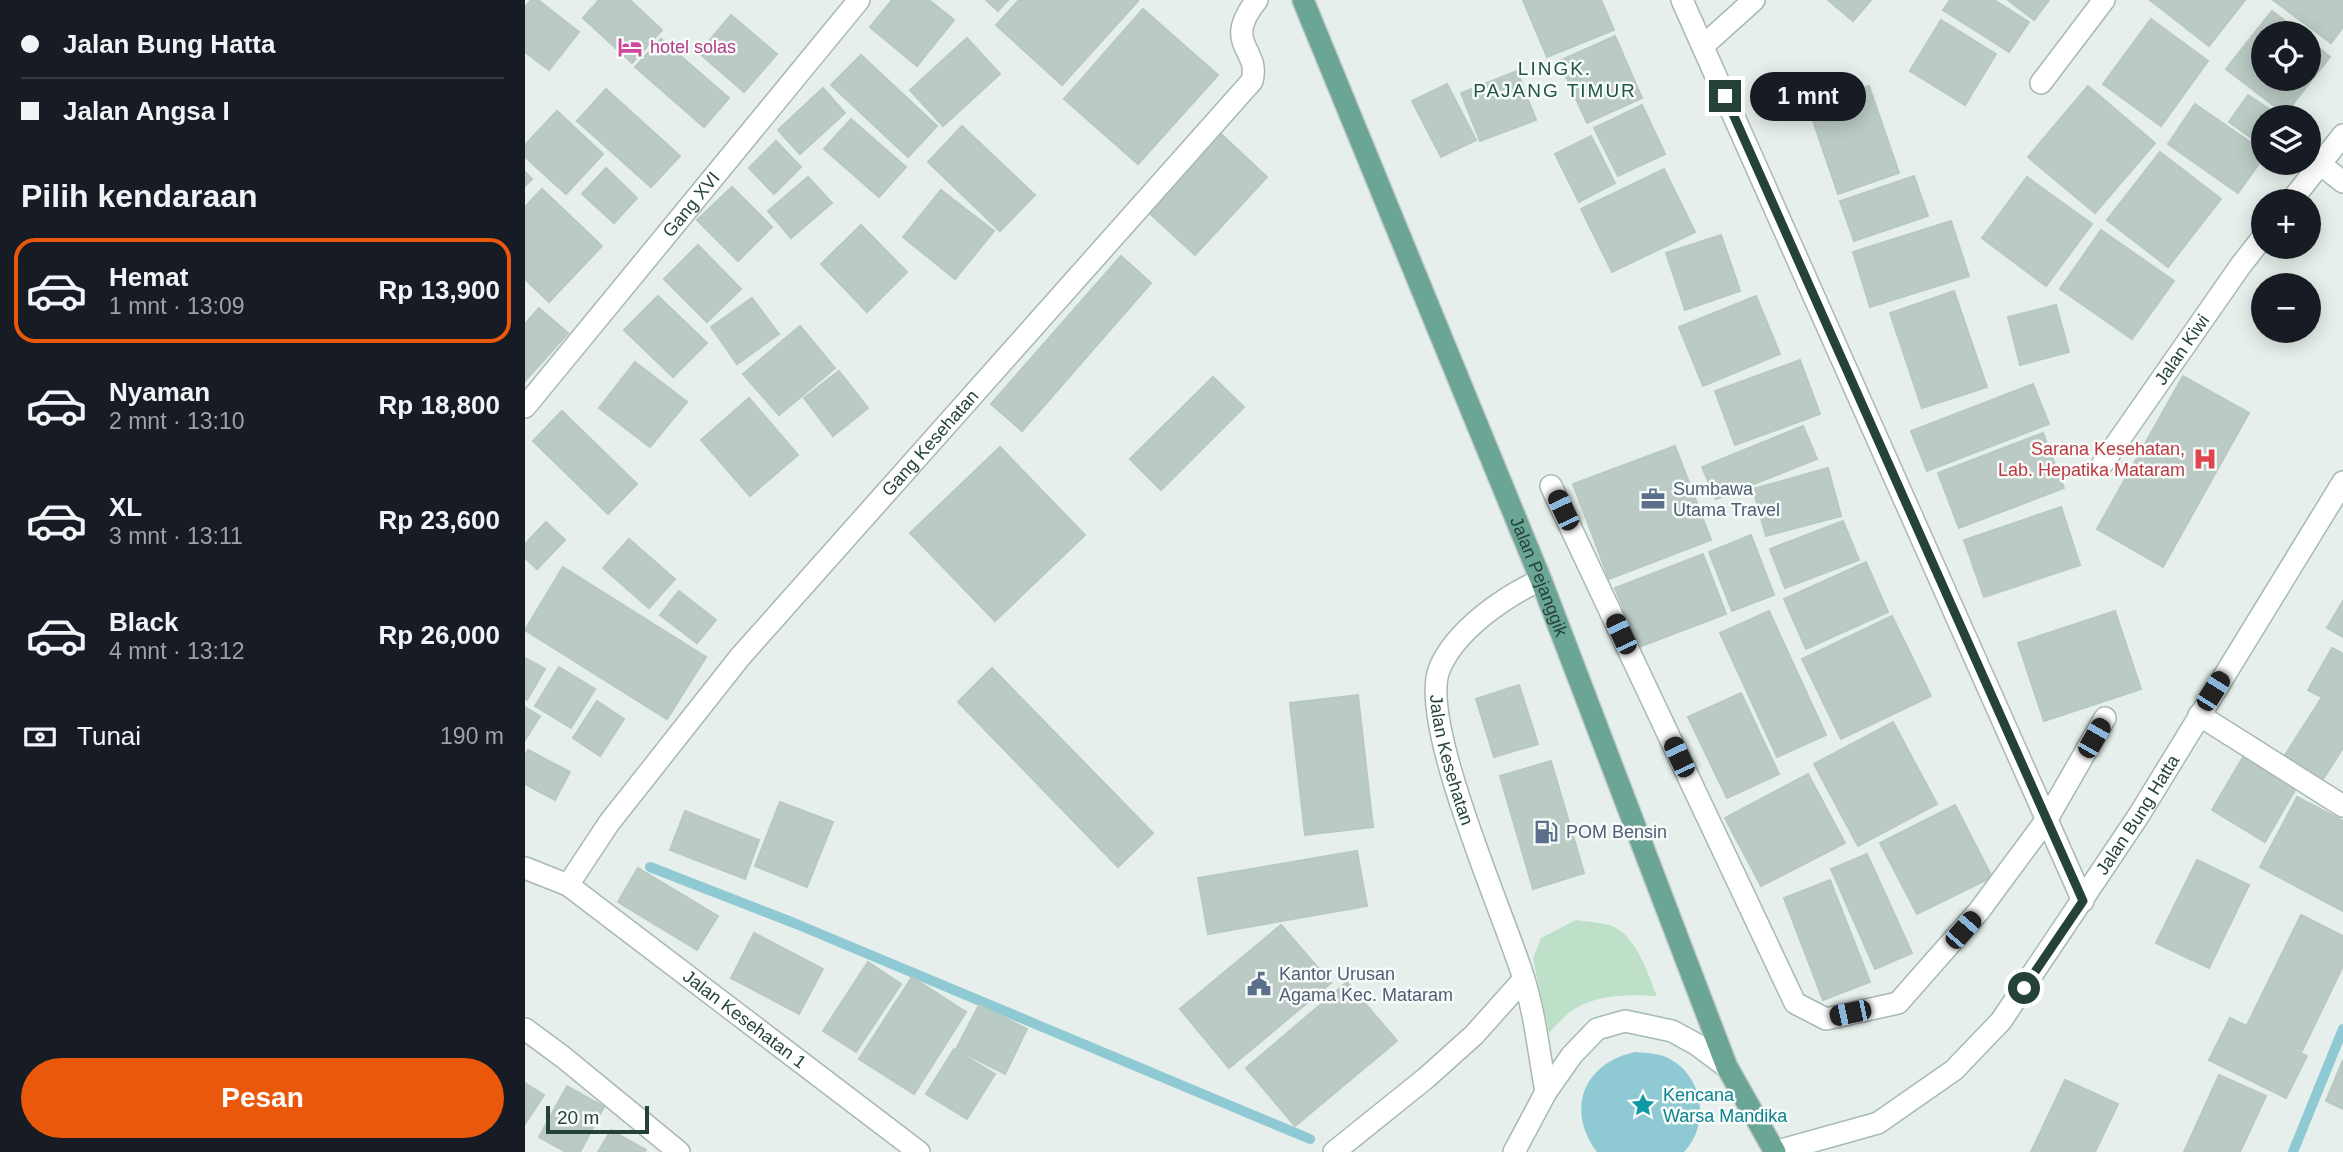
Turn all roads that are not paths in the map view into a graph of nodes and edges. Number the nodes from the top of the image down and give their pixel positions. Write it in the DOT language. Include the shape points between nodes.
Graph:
graph roads {
  1 [pos="859,0"];
  2 [pos="1257,0"];
  3 [pos="1303,0"];
  4 [pos="1682,0"];
  5 [pos="1754,0"];
  6 [pos="2104,0"];
  7 [pos="1703,46"];
  8 [pos="2041,83"];
  9 [pos="2343,135"];
  10 [pos="2321,163"];
  11 [pos="2321,165"];
  12 [pos="2311,175"];
  13 [pos="2343,182"];
  14 [pos="2300,189"];
  15 [pos="2251,252"];
  16 [pos="525,407"];
  17 [pos="2103,463"];
  18 [pos="2343,482"];
  19 [pos="1551,486"];
  20 [pos="1541,580"];
  21 [pos="2199,715"];
  22 [pos="2105,718"];
  23 [pos="2343,806"];
  24 [pos="2047,819"];
  25 [pos="525,867"];
  26 [pos="568,885"];
  27 [pos="2083,901"];
  28 [pos="1524,979"];
  29 [pos="525,1029"];
  30 [pos="1727,1067"];
  31 [pos="1546,1092"];
  32 [pos="679,1152"];
  33 [pos="919,1152"];
  34 [pos="1333,1152"];
  35 [pos="1514,1152"];
  36 [pos="1775,1152"];
  1 -- 16 [label="street, Gang XVI"];
  2 -- 26 [label="street, Gang Kesehatan" via="1241,28 1254,67 1252,81 740,657 609,823"];
  3 -- 20 [label="main road, Jalan Pejanggik"];
  4 -- 7 [label="street"];
  5 -- 7 [label="street"];
  6 -- 8 [label="street"];
  7 -- 24 [label="street"];
  9 -- 10 [label="street"];
  11 -- 13 [label="street"];
  12 -- 14 [label="street"];
  15 -- 17 [label="street, Jalan Kiwi"];
  18 -- 21 [label="street, Jalan Bung Hatta"];
  19 -- 24 [label="street" via="1795,1003 1826,1019 1898,1003 1979,911"];
  20 -- 28 [label="street, Jalan Kesehatan" via="1487,613 1450,652 1438,672 1437,720 1449,763"];
  20 -- 30 [label="main road, Jalan Pejanggik"];
  21 -- 23 [label="street"];
  21 -- 27 [label="street, Jalan Bung Hatta"];
  22 -- 24 [label="street"];
  24 -- 27 [label="street"];
  25 -- 26 [label="street, Jalan Kesehatan 1"];
  26 -- 33 [label="street, Jalan Kesehatan 1"];
  27 -- 36 [label="street, Jalan Bung Hatta" via="2001,1021 1954,1070 1878,1123"];
  28 -- 31 [label="street, Jalan Kesehatan"];
  28 -- 34 [label="street" via="1474,1035"];
  29 -- 32 [label="street"];
  30 -- 31 [label="street" via="1672,1031 1625,1021 1597,1029"];
  30 -- 36 [label="main road, Jalan Pejanggik"];
  31 -- 35 [label="street"];
}
